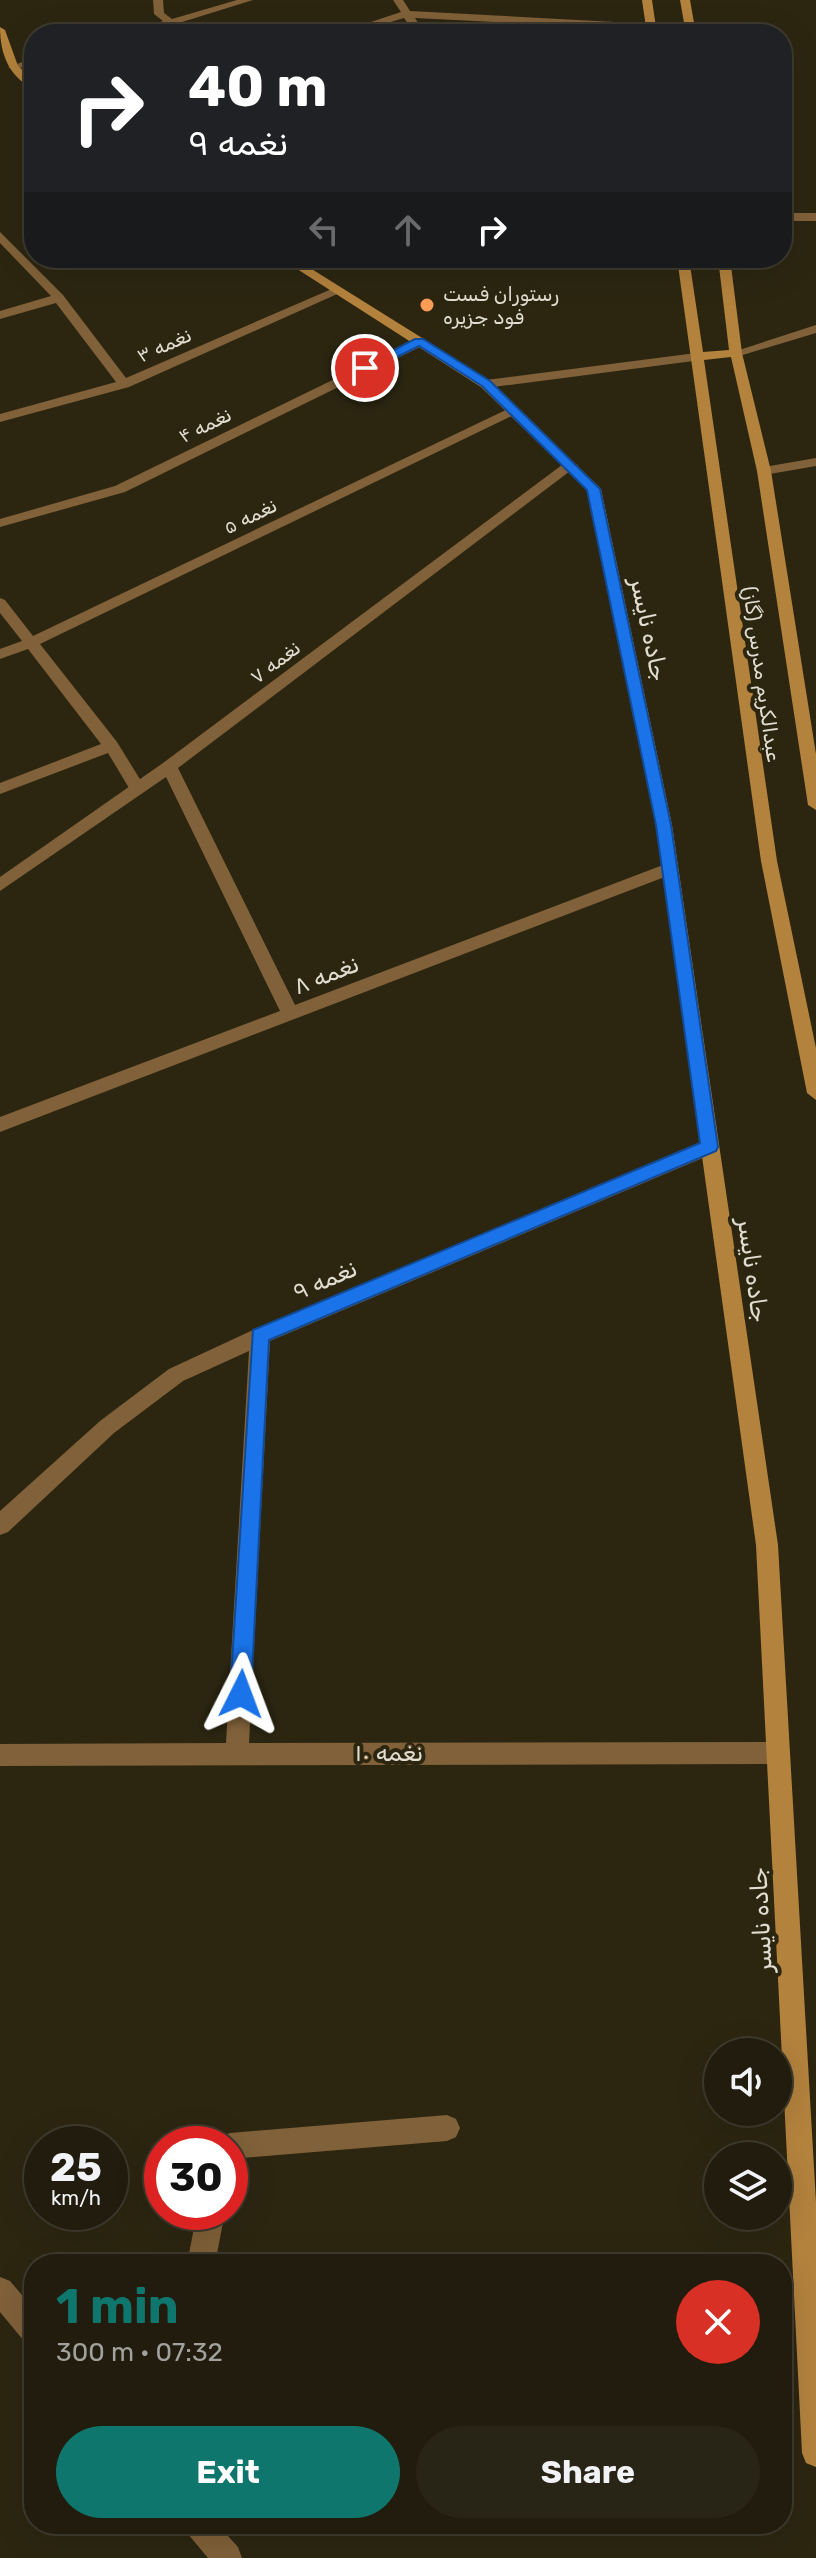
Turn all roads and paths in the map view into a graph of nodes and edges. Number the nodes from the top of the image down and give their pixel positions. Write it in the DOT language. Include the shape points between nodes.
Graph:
graph roads {
  1 [pos="158,0"];
  2 [pos="248,0"];
  3 [pos="398,0"];
  4 [pos="647,0"];
  5 [pos="685,0"];
  6 [pos="406,14"];
  7 [pos="169,23"];
  8 [pos="165,24"];
  9 [pos="373,24"];
  10 [pos="413,24"];
  11 [pos="560,24"];
  12 [pos="651,24"];
  13 [pos="689,24"];
  14 [pos="0,30"];
  15 [pos="24,64"];
  16 [pos="13,67"];
  17 [pos="24,77"];
  18 [pos="792,217"];
  19 [pos="816,217"];
  20 [pos="0,236"];
  21 [pos="24,261"];
  22 [pos="30,268"];
  23 [pos="302,268"];
  24 [pos="684,268"];
  25 [pos="725,268"];
  26 [pos="338,291"];
  27 [pos="59,298"];
  28 [pos="0,315"];
  29 [pos="816,329"];
  30 [pos="419,342"];
  31 [pos="736,353"];
  32 [pos="696,357"];
  33 [pos="124,384"];
  34 [pos="486,384"];
  35 [pos="515,411"];
  36 [pos="0,418"];
  37 [pos="816,462"];
  38 [pos="571,465"];
  39 [pos="764,471"];
  40 [pos="0,523"];
  41 [pos="0,603"];
  42 [pos="33,642"];
  43 [pos="0,654"];
  44 [pos="111,746"];
  45 [pos="169,767"];
  46 [pos="0,789"];
  47 [pos="138,789"];
  48 [pos="816,805"];
  49 [pos="669,869"];
  50 [pos="0,885"];
  51 [pos="290,1014"];
  52 [pos="816,1093"];
  53 [pos="0,1125"];
  54 [pos="710,1147"];
  55 [pos="260,1336"];
  56 [pos="0,1525"];
  57 [pos="778,1753"];
  58 [pos="237,1754"];
  59 [pos="0,1755"];
  60 [pos="447,2128"];
  61 [pos="248,2145"];
  62 [pos="208,2230"];
  63 [pos="203,2254"];
  64 [pos="0,2291"];
  65 [pos="24,2319"];
  66 [pos="816,2453"];
  67 [pos="207,2534"];
  68 [pos="227,2558"];
  1 -- 7 [label="street" via="159,14"];
  2 -- 7 [label="street"];
  3 -- 6 [label="street"];
  4 -- 12 [label="street"];
  5 -- 13 [label="street"];
  6 -- 9 [label="street"];
  6 -- 10 [label="street"];
  6 -- 11 [label="street"];
  7 -- 8 [label="street"];
  14 -- 16 [label="street"];
  15 -- 16 [label="street"];
  16 -- 17 [label="street"];
  18 -- 19 [label="street"];
  20 -- 21 [label="street"];
  22 -- 27 [label="street"];
  23 -- 26 [label="street, جاده نایسر"];
  24 -- 32 [label="street, عبدالکریم مدرس (گاز)"];
  25 -- 31 [label="street, عبدالکریم مدرس (گاز)"];
  26 -- 30 [label="street, جاده نایسر"];
  26 -- 33 [label="street, نغمه ۳"];
  27 -- 28 [label="street"];
  27 -- 33 [label="street"];
  29 -- 31 [label="street"];
  30 -- 34 [label="street, جاده نایسر"];
  30 -- 40 [label="street, نغمه ۴" via="120,489"];
  31 -- 32 [label="street"];
  31 -- 39 [label="street, عبدالکریم مدرس (گاز)"];
  32 -- 34 [label="street"];
  32 -- 52 [label="street, عبدالکریم مدرس (گاز)" via="769,861"];
  33 -- 36 [label="street, نغمه ۳"];
  34 -- 35 [label="street, جاده نایسر"];
  35 -- 38 [label="street, جاده نایسر"];
  35 -- 42 [label="street, نغمه ۵"];
  37 -- 39 [label="street"];
  38 -- 45 [label="street, نغمه ۷"];
  38 -- 49 [label="street, جاده نایسر" via="594,489"];
  39 -- 48 [label="street, عبدالکریم مدرس (گاز)"];
  41 -- 42 [label="street"];
  42 -- 43 [label="street, نغمه ۵"];
  42 -- 44 [label="street"];
  44 -- 46 [label="street"];
  44 -- 47 [label="street"];
  45 -- 47 [label="street, نغمه ۷"];
  45 -- 51 [label="street"];
  47 -- 50 [label="street, نغمه ۷"];
  49 -- 51 [label="street, نغمه ۸"];
  49 -- 54 [label="street, جاده نایسر"];
  51 -- 53 [label="street, نغمه ۸"];
  54 -- 55 [label="street, نغمه ۹"];
  54 -- 57 [label="street, جاده نایسر" via="767,1545"];
  55 -- 56 [label="street, نغمه ۹" via="176,1375 107,1427"];
  55 -- 58 [label="street"];
  57 -- 58 [label="street, نغمه ۱۰"];
  57 -- 66 [label="street, جاده نایسر"];
  58 -- 59 [label="street, نغمه ۱۰"];
  60 -- 61 [label="street"];
  62 -- 63 [label="street"];
  64 -- 65 [label="street"];
  67 -- 68 [label="street"];
}
